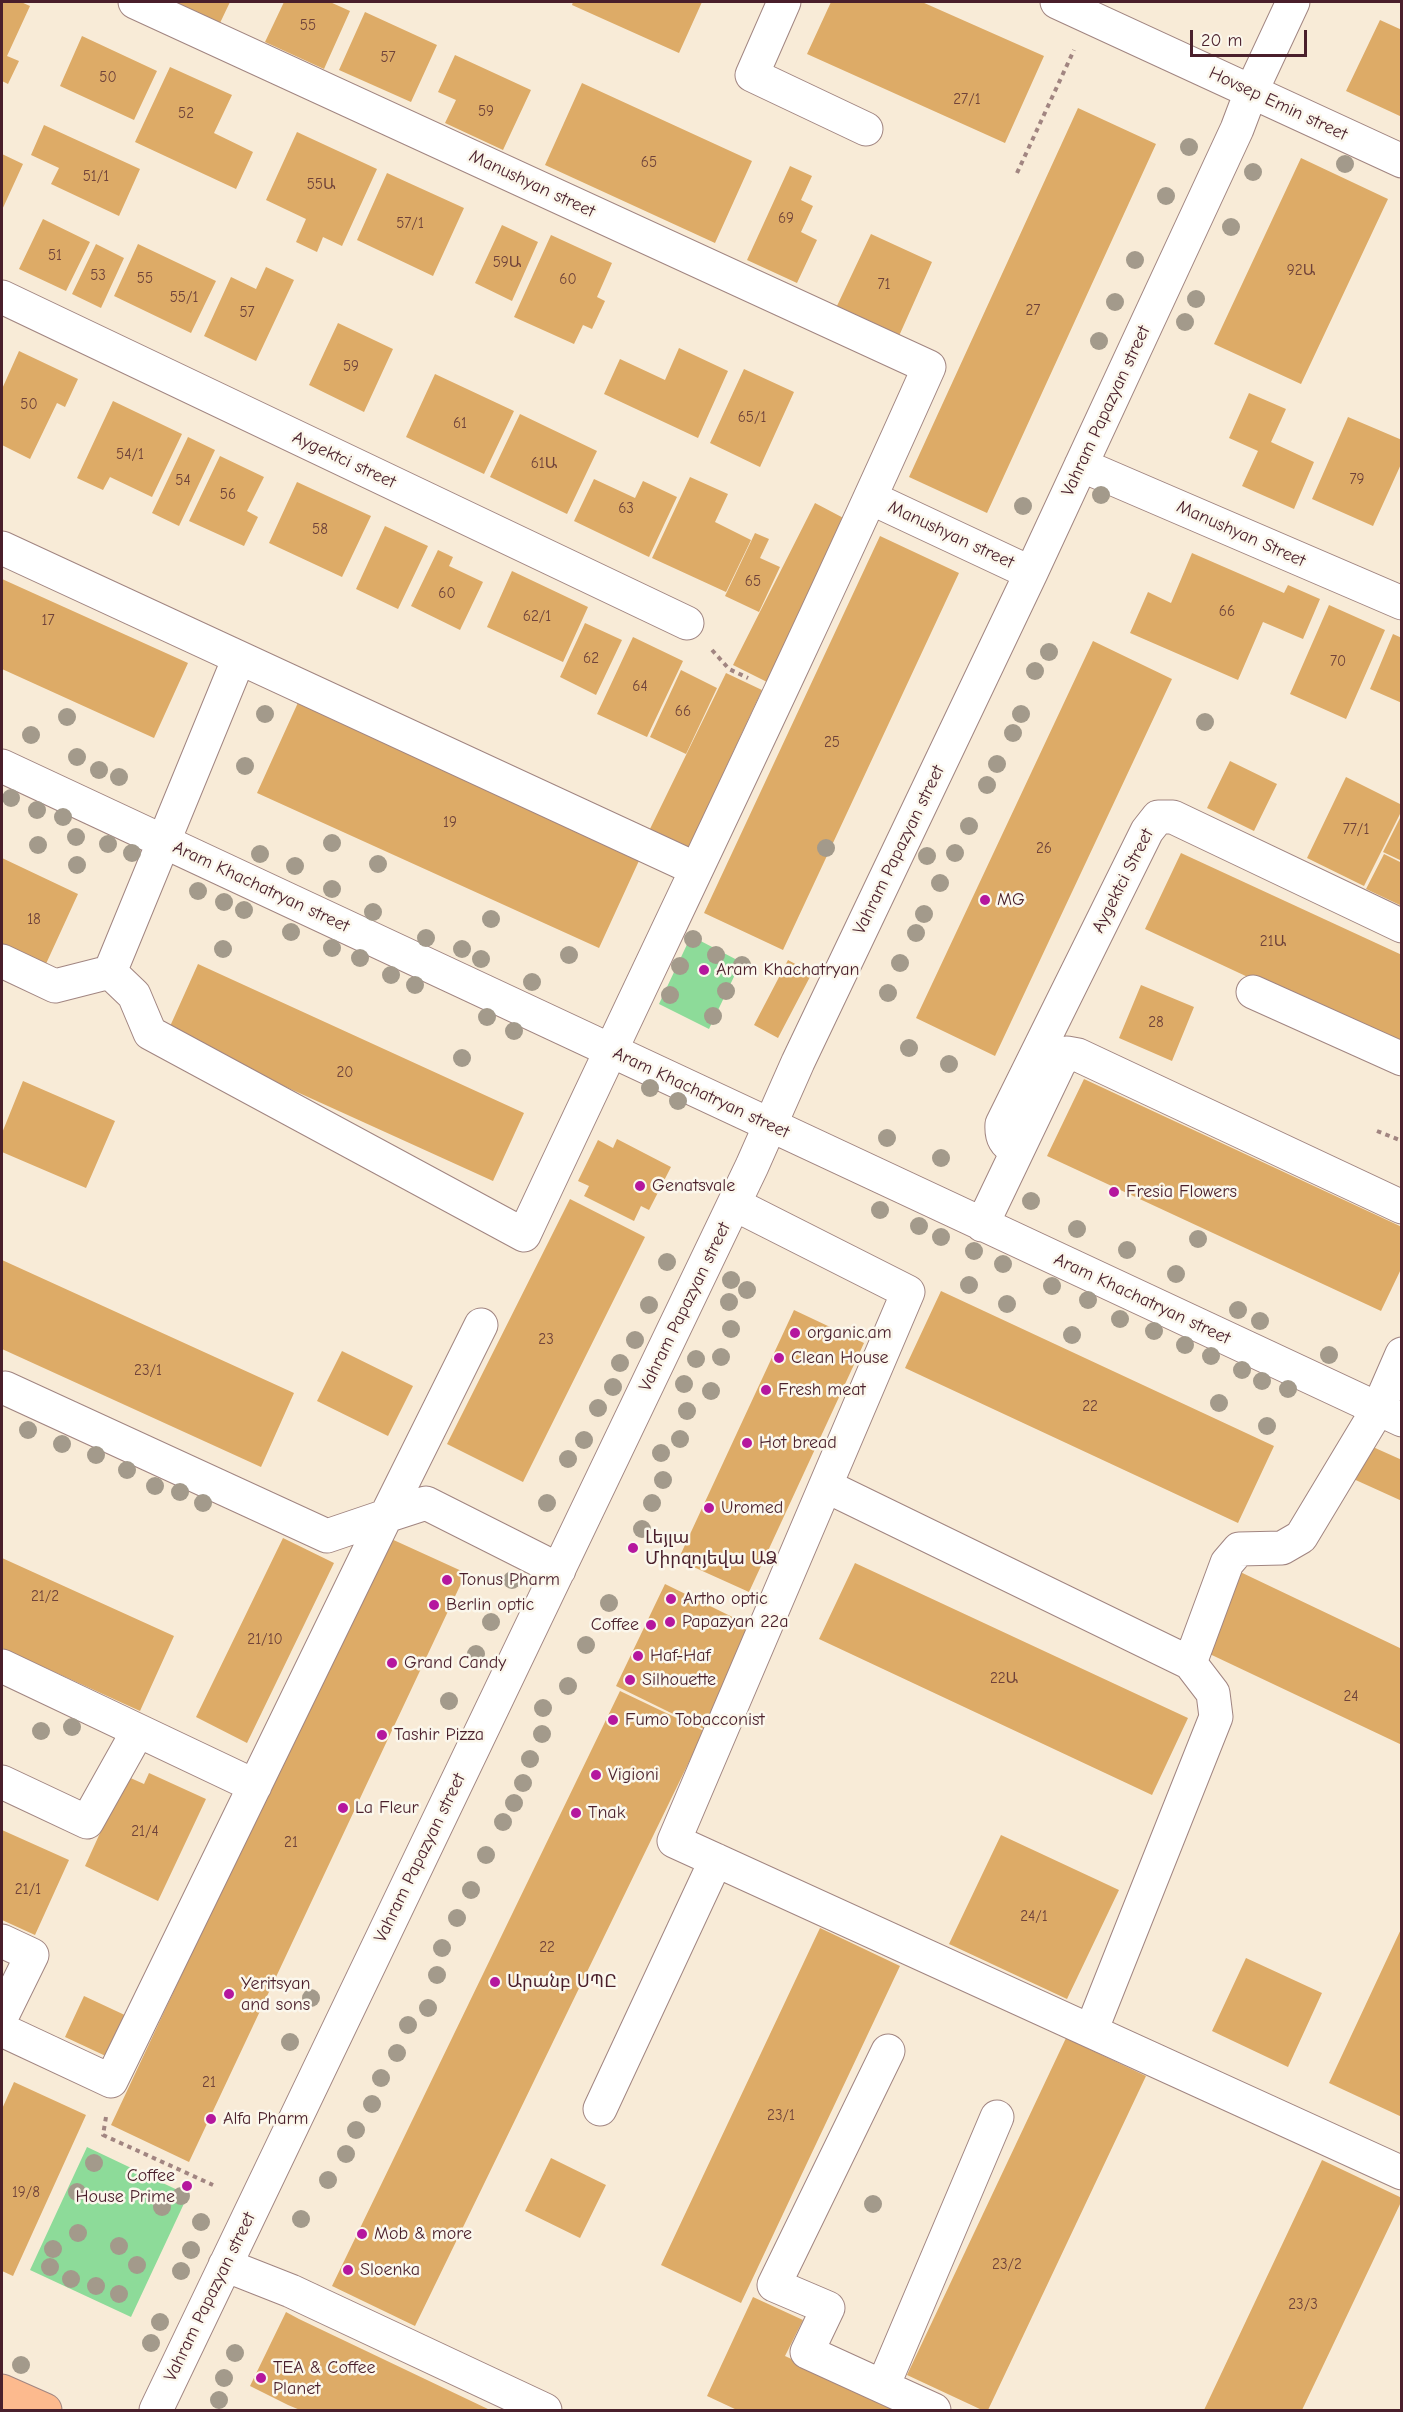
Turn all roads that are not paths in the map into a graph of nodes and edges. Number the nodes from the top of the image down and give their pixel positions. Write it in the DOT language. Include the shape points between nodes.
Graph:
graph roads {
  1 [pos="135,2"];
  2 [pos="784,2"];
  3 [pos="1059,2"];
  4 [pos="1293,2"];
  5 [pos="1251,92"];
  6 [pos="866,129"];
  7 [pos="1401,161"];
  8 [pos="2,297"];
  9 [pos="1081,465"];
  10 [pos="871,498"];
  11 [pos="2,548"];
  12 [pos="1031,573"];
  13 [pos="1401,603"];
  14 [pos="687,623"];
  15 [pos="239,658"];
  16 [pos="2,766"];
  17 [pos="163,842"];
  18 [pos="696,869"];
  19 [pos="1401,926"];
  20 [pos="2,961"];
  21 [pos="110,972"];
  22 [pos="1252,992"];
  23 [pos="610,1050"];
  24 [pos="1401,1059"];
  25 [pos="770,1125"];
  26 [pos="1017,1151"];
  27 [pos="734,1204"];
  28 [pos="1401,1207"];
  29 [pos="982,1225"];
  30 [pos="481,1325"];
  31 [pos="1401,1354"];
  32 [pos="5,1388"];
  33 [pos="1390,1414"];
  34 [pos="826,1486"];
  35 [pos="386,1516"];
  36 [pos="559,1570"];
  37 [pos="1190,1664"];
  38 [pos="2,1666"];
  39 [pos="138,1731"];
  40 [pos="2,1782"];
  41 [pos="255,1786"];
  42 [pos="716,1860"];
  43 [pos="2,1941"];
  44 [pos="2,2016"];
  45 [pos="2,2030"];
  46 [pos="1091,2031"];
  47 [pos="888,2051"];
  48 [pos="600,2109"];
  49 [pos="997,2117"];
  50 [pos="1401,2173"];
  51 [pos="225,2265"];
  52 [pos="884,2386"];
  53 [pos="2,2391"];
  54 [pos="45,2410"];
  55 [pos="156,2410"];
  56 [pos="545,2410"];
  57 [pos="934,2410"];
  1 -- 10 [label="street, Manushyan Street" via="929,368"];
  2 -- 6 [label="street" via="752,75"];
  3 -- 5 [label="street, Hovsep Emin street"];
  4 -- 5 [label="street, Vahram Papazyan street"];
  5 -- 7 [label="street, Hovsep Emin street"];
  5 -- 9 [label="street, Vahram Papazyan street"];
  8 -- 14 [label="street, Aygektci street"];
  9 -- 12 [label="street, Vahram Papazyan street"];
  9 -- 13 [label="street, Manushyan Street"];
  10 -- 12 [label="street, Manushyan street"];
  10 -- 18 [label="street"];
  11 -- 15 [label="street"];
  12 -- 25 [label="street, Vahram Papazyan street"];
  15 -- 17 [label="street"];
  15 -- 18 [label="street"];
  16 -- 17 [label="street, Aram Khachatryan street"];
  17 -- 21 [label="street"];
  17 -- 23 [label="street, Aram Khachatryan street"];
  18 -- 23 [label="street"];
  19 -- 26 [label="street, Aygektci Street" via="1173,817 1158,817 1147,831 1002,1124 1006,1145"];
  20 -- 21 [label="street" via="55,986"];
  21 -- 23 [label="street" via="134,995 150,1033 524,1236"];
  22 -- 24 [label="street"];
  23 -- 25 [label="street, Aram Khachatryan street"];
  25 -- 27 [label="street, Vahram Papazyan street"];
  25 -- 29 [label="street, Aram Khachatryan street"];
  26 -- 28 [label="street" via="1067,1053"];
  26 -- 29 [label="street"];
  27 -- 34 [label="street" via="908,1293"];
  27 -- 36 [label="street, Vahram Papazyan street"];
  29 -- 33 [label="street, Aram Khachatryan street"];
  30 -- 35 [label="street"];
  31 -- 33 [label="street"];
  32 -- 35 [label="street" via="327,1536"];
  33 -- 37 [label="street" via="1301,1538 1282,1548 1239,1549 1227,1563"];
  34 -- 37 [label="street"];
  34 -- 42 [label="street" via="675,1841"];
  35 -- 36 [label="street" via="426,1503"];
  35 -- 41 [label="street"];
  36 -- 51 [label="street, Vahram Papazyan street"];
  37 -- 46 [label="street" via="1213,1693 1216,1717"];
  38 -- 39 [label="street"];
  39 -- 40 [label="street" via="87,1822"];
  39 -- 41 [label="street"];
  41 -- 45 [label="street" via="111,2081"];
  42 -- 46 [label="street"];
  42 -- 48 [label="street"];
  43 -- 44 [label="street" via="32,1955"];
  46 -- 50 [label="street"];
  47 -- 52 [label="street" via="774,2285 828,2308 807,2352"];
  49 -- 52 [label="street"];
  51 -- 55 [label="street, Vahram Papazyan street"];
  51 -- 56 [label="street" via="291,2291"];
  52 -- 57 [label="street"];
  53 -- 54 [label="main road"];
}
